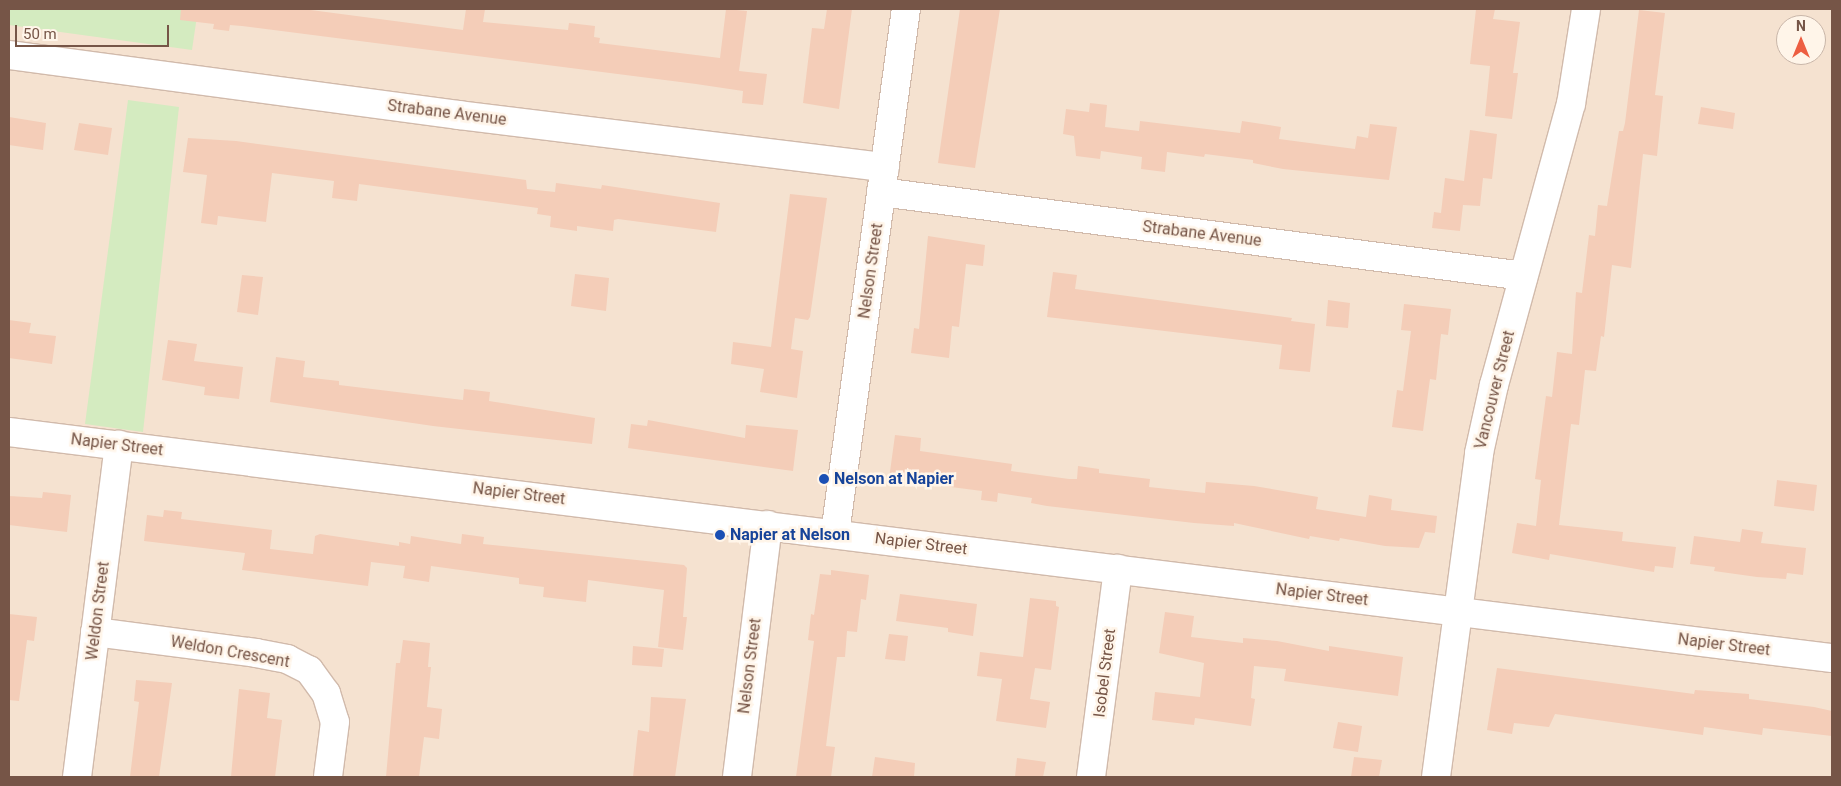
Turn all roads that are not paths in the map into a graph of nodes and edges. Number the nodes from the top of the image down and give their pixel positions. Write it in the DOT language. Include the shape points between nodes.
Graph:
graph roads {
  1 [pos="906,9"];
  2 [pos="1586,9"];
  3 [pos="9,55"];
  4 [pos="883,179"];
  5 [pos="1524,276"];
  6 [pos="9,432"];
  7 [pos="119,445"];
  8 [pos="768,525"];
  9 [pos="835,534"];
  10 [pos="1118,570"];
  11 [pos="1458,612"];
  12 [pos="95,632"];
  13 [pos="1832,658"];
  14 [pos="77,777"];
  15 [pos="328,777"];
  16 [pos="736,777"];
  17 [pos="1092,777"];
  18 [pos="1436,777"];
  1 -- 4 [label="street, Nelson Street"];
  2 -- 5 [label="street, Vancouver Street" via="1572,104"];
  3 -- 4 [label="street, Strabane Avenue" via="459,115"];
  4 -- 5 [label="street, Strabane Avenue"];
  4 -- 9 [label="street, Nelson Street"];
  5 -- 11 [label="street, Vancouver Street" via="1479,453"];
  6 -- 7 [label="street, Napier Street"];
  7 -- 8 [label="street, Napier Street"];
  7 -- 12 [label="street, Weldon Street"];
  8 -- 9 [label="street, Napier Street"];
  8 -- 16 [label="street, Nelson Street"];
  9 -- 10 [label="street, Napier Street"];
  10 -- 11 [label="street, Napier Street"];
  10 -- 17 [label="street, Isobel Street"];
  11 -- 13 [label="street, Napier Street"];
  11 -- 18 [label="street, Vancouver Street"];
  12 -- 14 [label="street, Weldon Street"];
  12 -- 15 [label="street, Weldon Crescent" via="287,659 309,670 326,693 335,722"];
}
